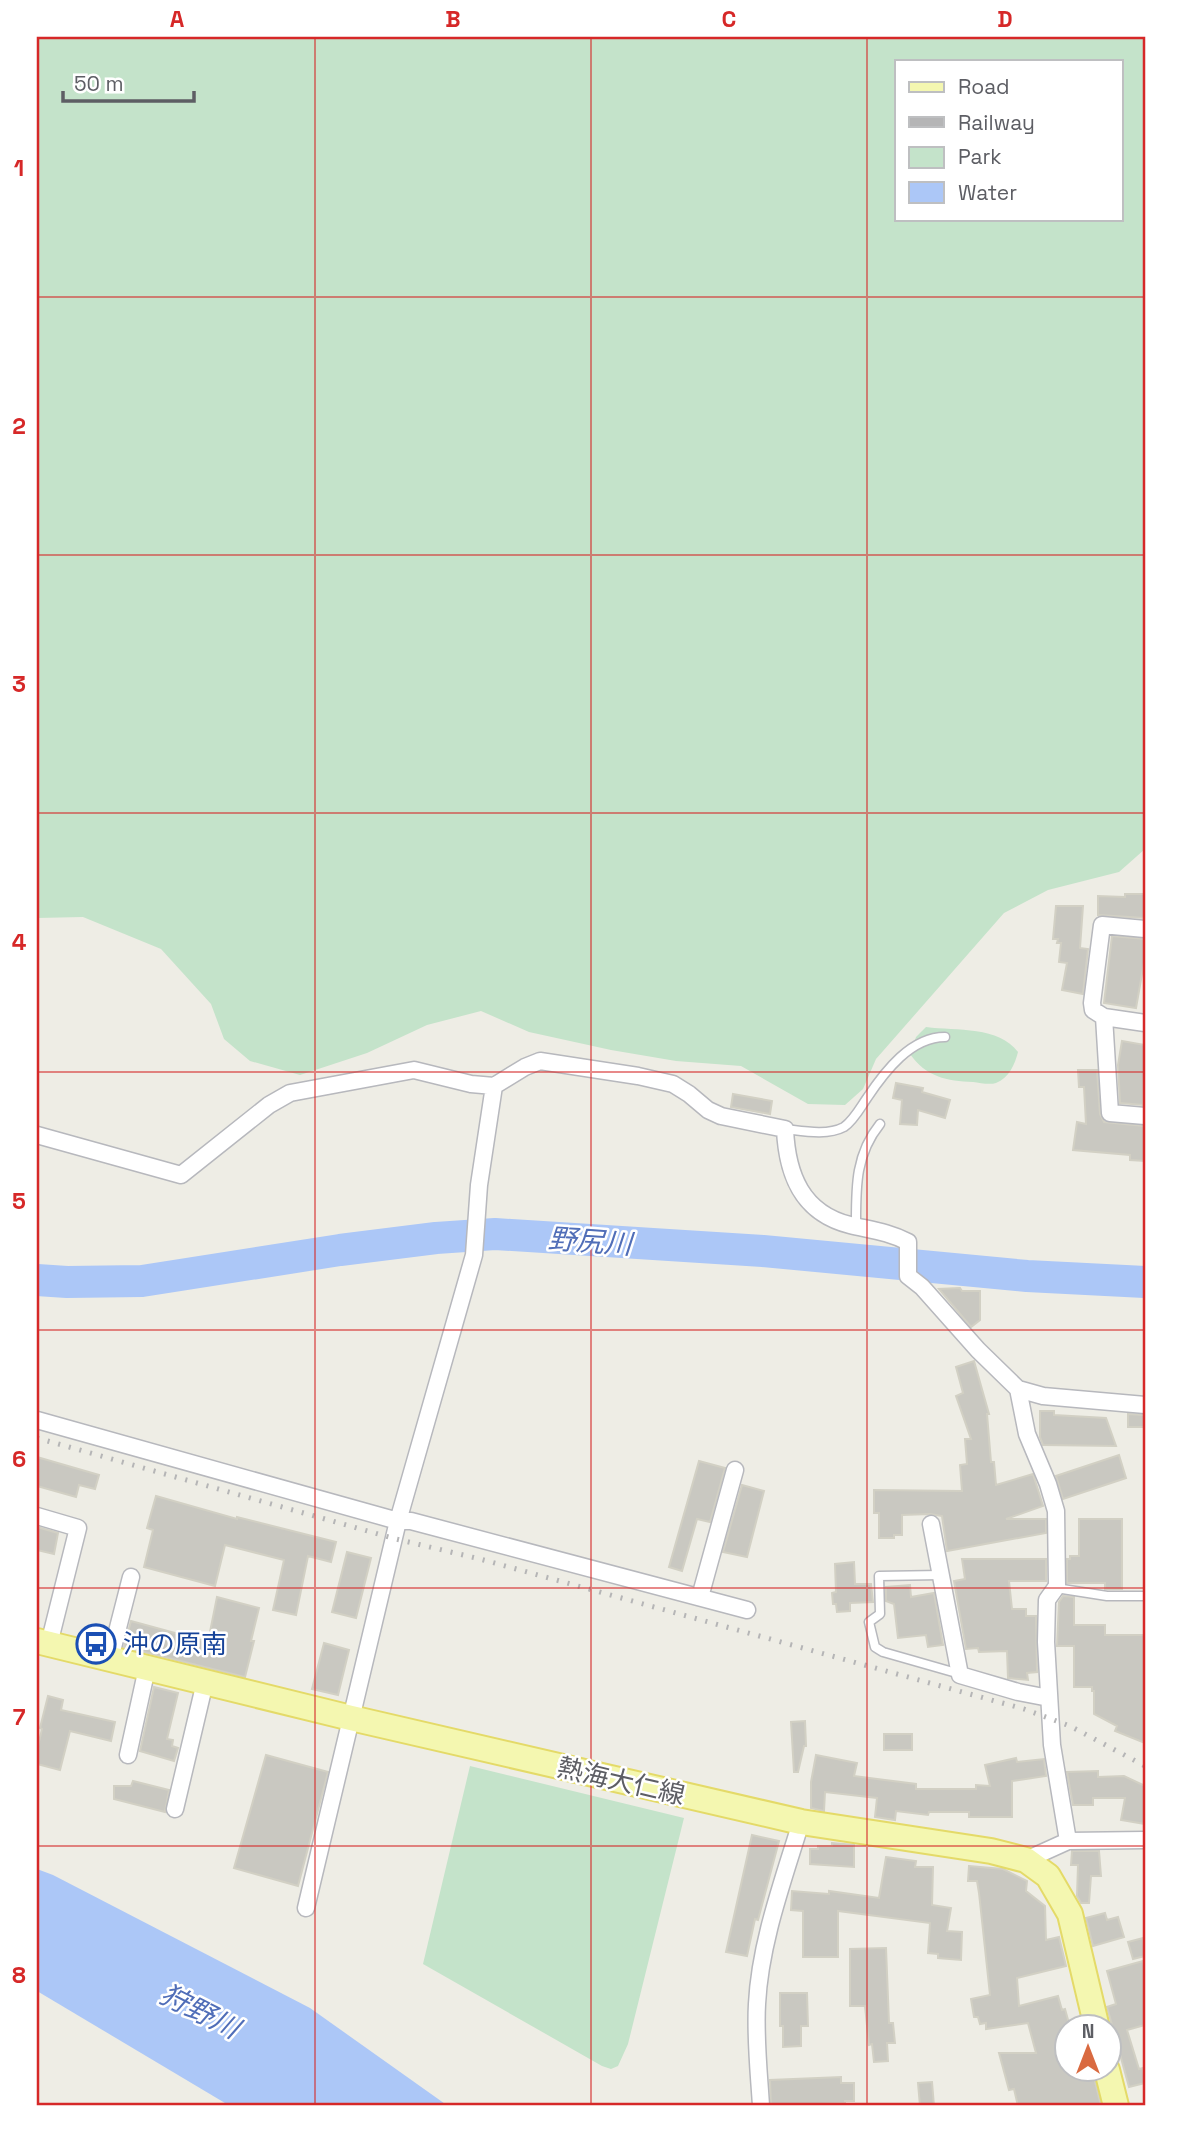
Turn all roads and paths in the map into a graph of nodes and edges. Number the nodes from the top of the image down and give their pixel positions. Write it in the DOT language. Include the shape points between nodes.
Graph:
graph roads {
  1 [pos="1145,929"];
  2 [pos="1104,1017"];
  3 [pos="1145,1023"];
  4 [pos="945,1037"];
  5 [pos="494,1086"];
  6 [pos="1145,1116"];
  7 [pos="880,1124"];
  8 [pos="785,1129"];
  9 [pos="37,1135"];
  10 [pos="856,1226"];
  11 [pos="1018,1389"];
  12 [pos="1145,1405"];
  13 [pos="37,1420"];
  14 [pos="735,1471"];
  15 [pos="37,1516"];
  16 [pos="398,1521"];
  17 [pos="931,1524"];
  18 [pos="941,1575"];
  19 [pos="131,1577"];
  20 [pos="1056,1588"];
  21 [pos="1145,1596"];
  22 [pos="700,1597"];
  23 [pos="747,1610"];
  24 [pos="43,1643"];
  25 [pos="110,1659"];
  26 [pos="147,1668"];
  27 [pos="960,1675"];
  28 [pos="205,1682"];
  29 [pos="1049,1698"];
  30 [pos="352,1718"];
  31 [pos="128,1755"];
  32 [pos="175,1809"];
  33 [pos="801,1822"];
  34 [pos="1145,1840"];
  35 [pos="1068,1841"];
  36 [pos="1027,1860"];
  37 [pos="306,1908"];
  38 [pos="1094,2014"];
  39 [pos="1110,2084"];
  40 [pos="761,2106"];
  41 [pos="1116,2106"];
  1 -- 2 [label="street" via="1102,925 1092,1003 1093,1010"];
  2 -- 3 [label="street"];
  2 -- 6 [label="street" via="1110,1113"];
  4 -- 8 [label="lane" via="919,1042 902,1056 844,1126 825,1132"];
  5 -- 8 [label="street" via="525,1067 553,1061 673,1084 721,1116"];
  5 -- 9 [label="street" via="414,1070 290,1093 181,1174"];
  5 -- 16 [label="street" via="479,1185 476,1244"];
  7 -- 10 [label="lane" via="859,1162"];
  8 -- 10 [label="street" via="790,1170 805,1198 825,1215"];
  10 -- 11 [label="street" via="892,1233 908,1242 908,1276"];
  11 -- 12 [label="street" via="1043,1396"];
  11 -- 20 [label="street" via="1027,1434 1056,1511"];
  13 -- 16 [label="street"];
  14 -- 22 [label="street"];
  15 -- 24 [label="street" via="79,1528"];
  16 -- 22 [label="street"];
  16 -- 30 [label="street"];
  17 -- 18 [label="street"];
  18 -- 27 [label="street"];
  18 -- 27 [label="lane" via="879,1576 880,1614 869,1622 875,1647 883,1652"];
  19 -- 25 [label="street"];
  20 -- 21 [label="lane"];
  20 -- 29 [label="street" via="1046,1600 1045,1612"];
  22 -- 23 [label="street"];
  24 -- 25 [label="main road, 熱海大仁線"];
  25 -- 26 [label="main road, 熱海大仁線"];
  26 -- 28 [label="main road, 熱海大仁線"];
  26 -- 31 [label="street"];
  27 -- 29 [label="street"];
  28 -- 30 [label="main road, 熱海大仁線"];
  28 -- 32 [label="street"];
  29 -- 35 [label="street"];
  30 -- 33 [label="main road, 熱海大仁線"];
  30 -- 37 [label="street"];
  33 -- 36 [label="main road, 熱海大仁線"];
  33 -- 40 [label="street" via="761,1967 757,2005"];
  34 -- 35 [label="street"];
  35 -- 36 [label="street"];
  36 -- 38 [label="main road, 熱海大仁線" via="1048,1876 1070,1914"];
  39 -- 41 [label="main road"];
}
